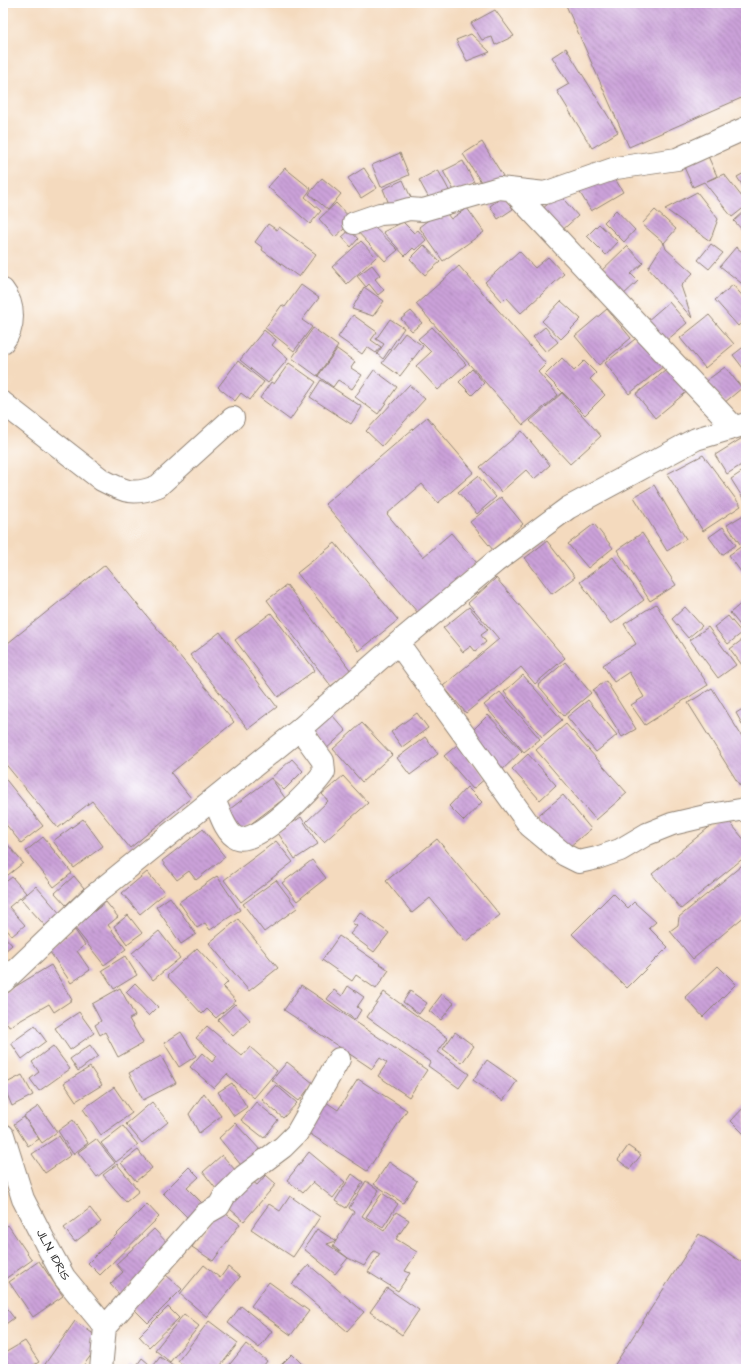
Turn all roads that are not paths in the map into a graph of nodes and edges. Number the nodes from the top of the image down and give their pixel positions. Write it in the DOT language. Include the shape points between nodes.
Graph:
graph roads {
  1 [pos="746,128"];
  2 [pos="512,190"];
  3 [pos="354,223"];
  4 [pos="3,290"];
  5 [pos="3,342"];
  6 [pos="3,402"];
  7 [pos="233,418"];
  8 [pos="740,426"];
  9 [pos="398,643"];
  10 [pos="300,729"];
  11 [pos="214,799"];
  12 [pos="746,809"];
  13 [pos="3,982"];
  14 [pos="339,1059"];
  15 [pos="3,1135"];
  16 [pos="105,1327"];
  17 [pos="101,1369"];
  1 -- 2 [label="street" via="677,159 616,168 545,194"];
  2 -- 3 [label="street" via="499,188 423,210 409,209 380,214"];
  2 -- 8 [label="street"];
  4 -- 5 [label="street" via="12,306 10,328"];
  6 -- 7 [label="street" via="102,480 133,493 158,486"];
  8 -- 9 [label="street" via="696,439 568,508 495,562"];
  9 -- 10 [label="street"];
  9 -- 12 [label="street" via="530,826 565,855 579,862 620,850 646,834 672,824"];
  10 -- 11 [label="street"];
  10 -- 11 [label="street" via="324,761 324,772 276,822 251,838 238,839 226,827"];
  11 -- 13 [label="street" via="92,897"];
  14 -- 16 [label="street" via="297,1133 283,1147 244,1176 225,1195 219,1206 205,1214"];
  15 -- 16 [label="street, JLN. IDRIS" via="23,1198 47,1246 64,1277"];
  16 -- 17 [label="street"];
}
